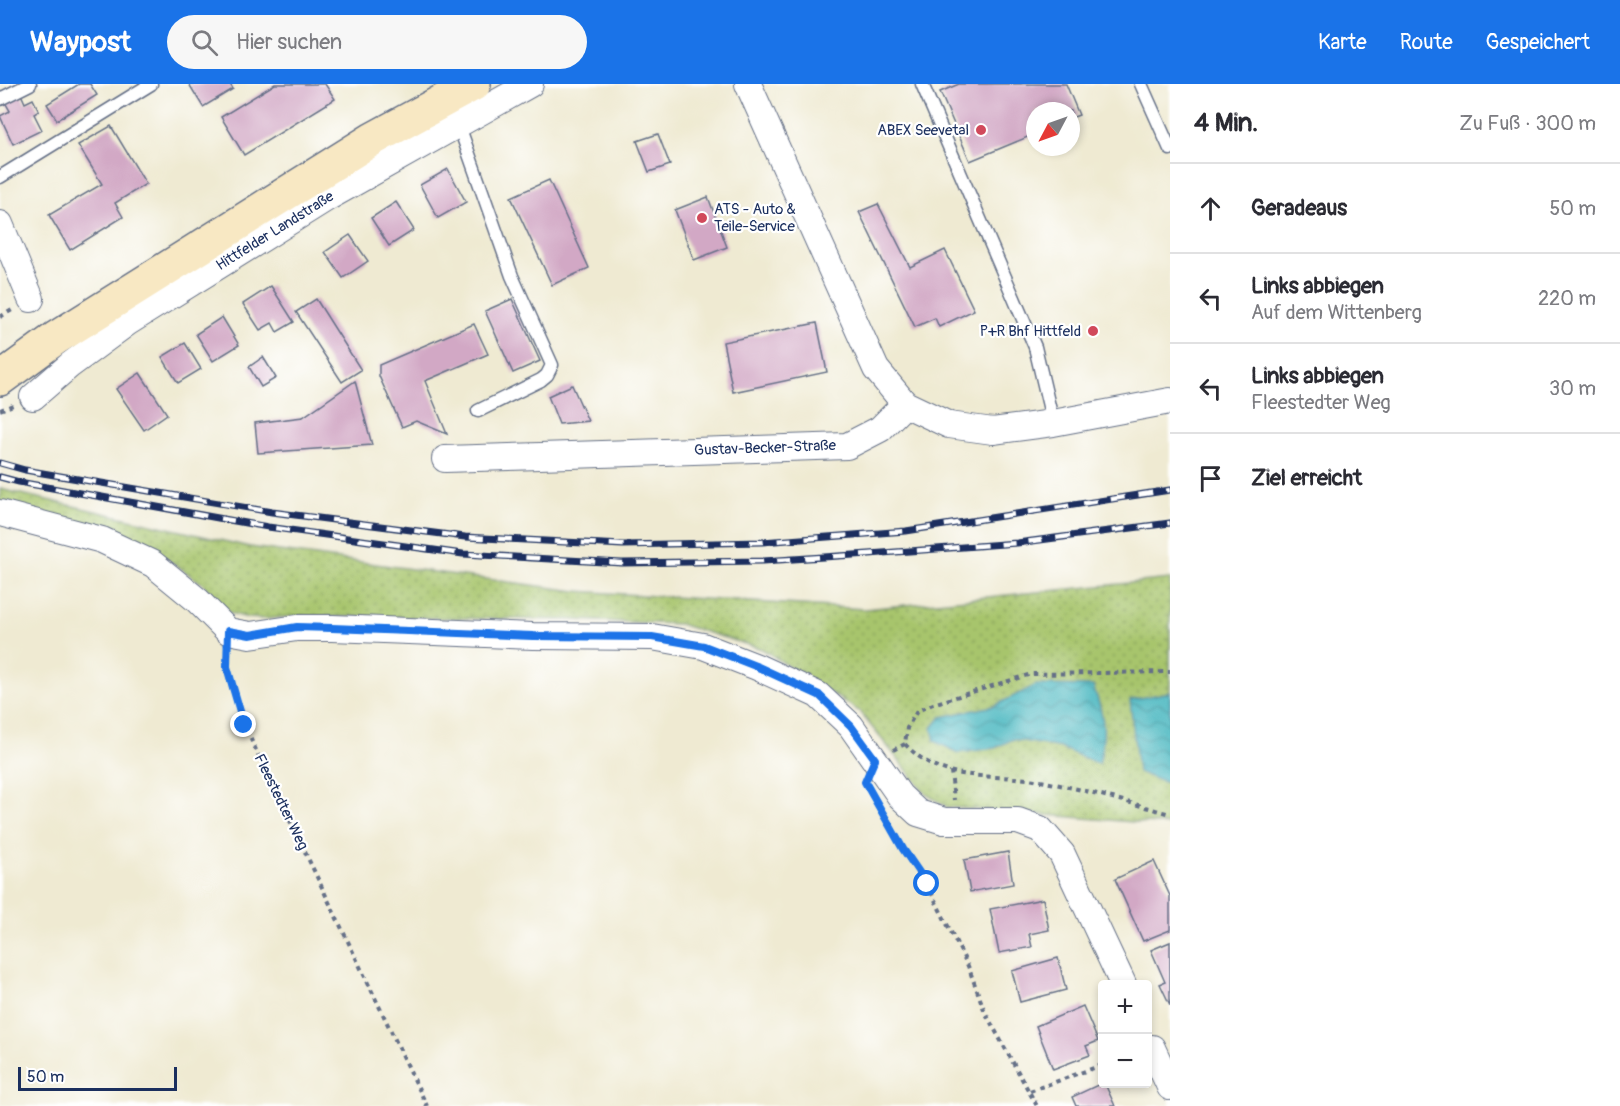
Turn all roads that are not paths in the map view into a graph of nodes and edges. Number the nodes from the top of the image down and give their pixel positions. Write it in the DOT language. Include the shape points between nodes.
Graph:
graph roads {
  1 [pos="30,84"];
  2 [pos="151,84"];
  3 [pos="474,84"];
  4 [pos="530,84"];
  5 [pos="748,84"];
  6 [pos="922,84"];
  7 [pos="1141,84"];
  8 [pos="0,99"];
  9 [pos="458,123"];
  10 [pos="1170,149"];
  11 [pos="0,177"];
  12 [pos="0,225"];
  13 [pos="31,298"];
  14 [pos="0,379"];
  15 [pos="33,397"];
  16 [pos="1170,401"];
  17 [pos="905,404"];
  18 [pos="478,411"];
  19 [pos="1053,423"];
  20 [pos="445,459"];
  21 [pos="0,513"];
  22 [pos="1121,980"];
  23 [pos="1157,1042"];
  24 [pos="1170,1087"];
  1 -- 8 [label="lane"];
  2 -- 11 [label="lane"];
  3 -- 14 [label="main road, Hittfelder Landstraße" via="364,145 56,338"];
  4 -- 9 [label="street, Hittfelder Landstraße"];
  5 -- 17 [label="street" via="876,369"];
  6 -- 19 [label="lane" via="1035,347"];
  7 -- 10 [label="lane"];
  9 -- 15 [label="street, Hittfelder Landstraße" via="327,198 127,323"];
  9 -- 18 [label="lane" via="512,276 552,364 541,380"];
  12 -- 13 [label="street"];
  16 -- 19 [label="street"];
  17 -- 19 [label="street" via="949,425 993,431"];
  17 -- 20 [label="street, Gustav-Becker-Straße" via="879,429 848,446"];
  21 -- 22 [label="street" via="102,540 153,564 228,631 250,635 297,627 652,637 704,646 758,667 819,695 851,726 900,796 918,813 944,821 1018,821 1040,829 1062,854"];
  23 -- 24 [label="street"];
}
